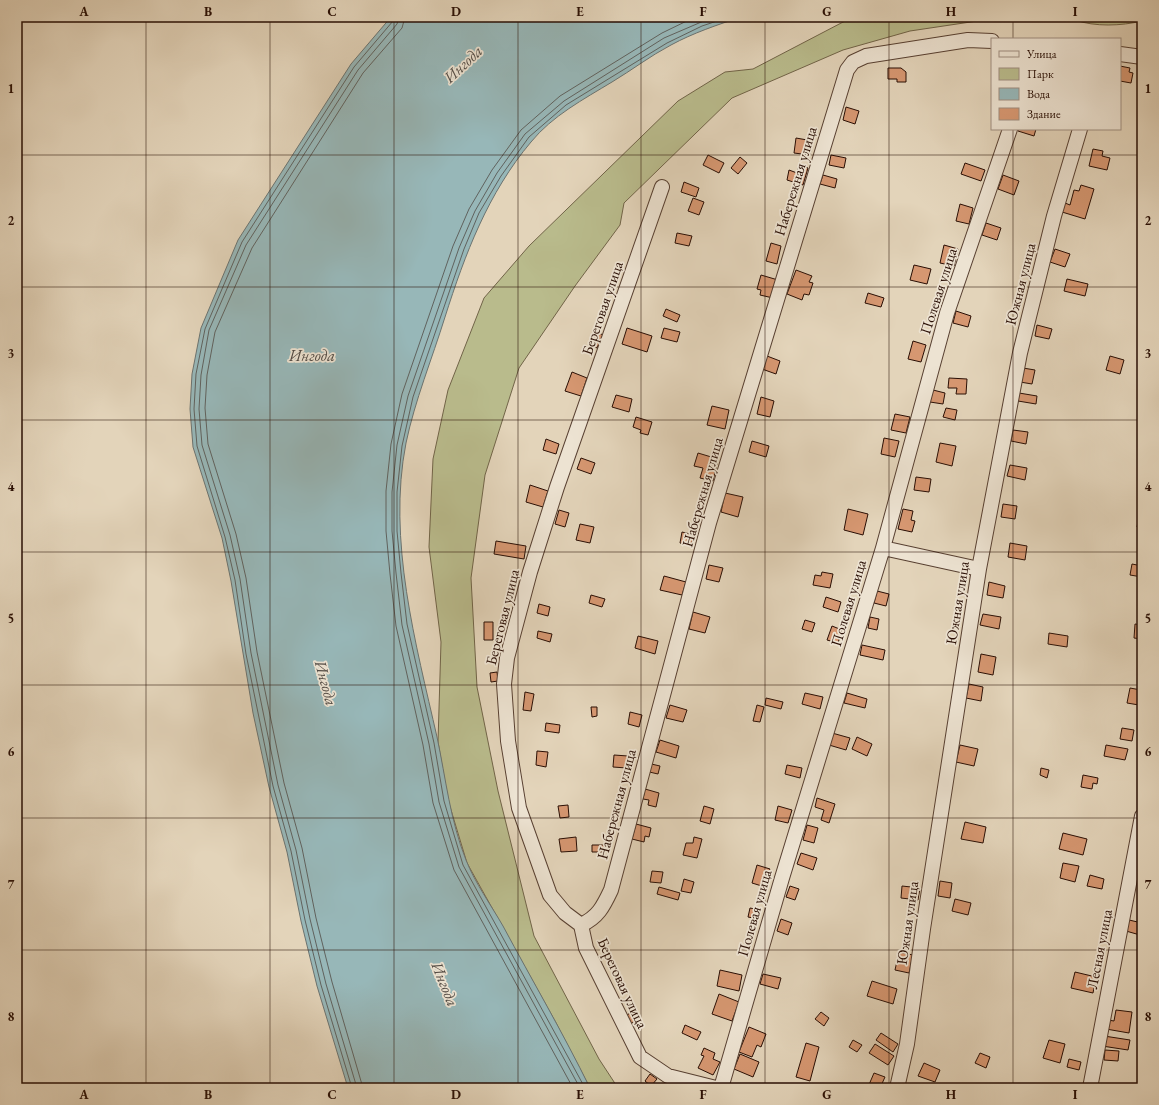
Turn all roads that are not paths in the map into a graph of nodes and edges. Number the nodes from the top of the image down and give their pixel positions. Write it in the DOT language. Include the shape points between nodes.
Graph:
graph roads {
  1 [pos="991,41"];
  2 [pos="1121,54"];
  3 [pos="1142,56"];
  4 [pos="1010,130"];
  5 [pos="1080,130"];
  6 [pos="662,187"];
  7 [pos="883,548"];
  8 [pos="979,569"];
  9 [pos="1142,816"];
  10 [pos="581,925"];
  11 [pos="716,1088"];
  12 [pos="721,1088"];
  13 [pos="896,1088"];
  14 [pos="1090,1088"];
  1 -- 10 [label="street, Набережная улица" via="968,40 866,56 854,62 847,70 709,523 611,890 593,919"];
  2 -- 3 [label="street"];
  4 -- 7 [label="street, Полевая улица" via="947,313"];
  5 -- 8 [label="street, Южная улица" via="1054,216 1020,353"];
  6 -- 10 [label="street, Береговая улица" via="555,494 528,579 507,658 504,684 508,741 519,808 550,895"];
  7 -- 8 [label="street"];
  7 -- 12 [label="street, Полевая улица"];
  8 -- 13 [label="street, Южная улица" via="907,1044"];
  9 -- 14 [label="street, Лесная улица"];
  10 -- 11 [label="street, Береговая улица" via="586,948 640,1057 668,1076"];
}
